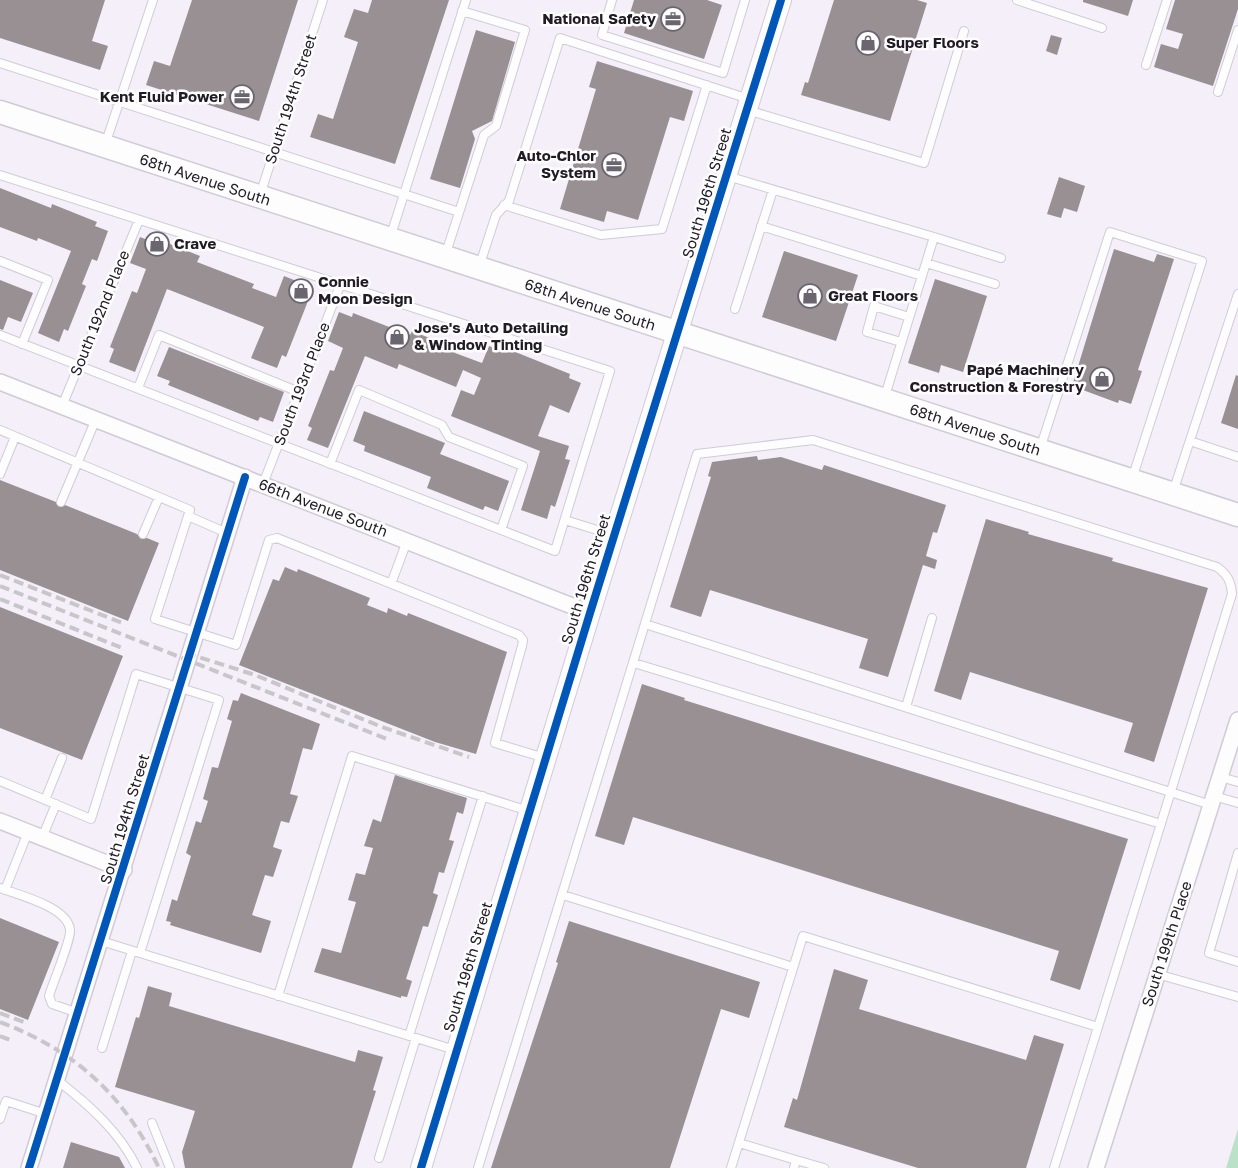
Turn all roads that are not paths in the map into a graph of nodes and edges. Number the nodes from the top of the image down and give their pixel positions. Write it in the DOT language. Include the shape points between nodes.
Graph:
graph roads {
  1 [pos="153,0"];
  2 [pos="323,0"];
  3 [pos="466,0"];
  4 [pos="612,0"];
  5 [pos="745,0"];
  6 [pos="781,0"];
  7 [pos="1017,0"];
  8 [pos="1167,0"];
  9 [pos="462,12"];
  10 [pos="1102,28"];
  11 [pos="1238,30"];
  12 [pos="964,31"];
  13 [pos="0,63"];
  14 [pos="1146,65"];
  15 [pos="707,85"];
  16 [pos="1218,92"];
  17 [pos="120,102"];
  18 [pos="749,104"];
  19 [pos="0,112"];
  20 [pos="105,147"];
  21 [pos="274,152"];
  22 [pos="0,175"];
  23 [pos="727,176"];
  24 [pos="773,190"];
  25 [pos="404,194"];
  26 [pos="259,197"];
  27 [pos="504,205"];
  28 [pos="459,212"];
  29 [pos="138,220"];
  30 [pos="761,226"];
  31 [pos="934,237"];
  32 [pos="389,240"];
  33 [pos="444,258"];
  34 [pos="1001,258"];
  35 [pos="0,261"];
  36 [pos="926,263"];
  37 [pos="478,269"];
  38 [pos="922,276"];
  39 [pos="342,283"];
  40 [pos="995,284"];
  41 [pos="1238,294"];
  42 [pos="735,310"];
  43 [pos="909,317"];
  44 [pos="678,334"];
  45 [pos="0,335"];
  46 [pos="901,342"];
  47 [pos="22,344"];
  48 [pos="79,365"];
  49 [pos="0,382"];
  50 [pos="138,388"];
  51 [pos="299,392"];
  52 [pos="883,400"];
  53 [pos="62,406"];
  54 [pos="96,419"];
  55 [pos="0,430"];
  56 [pos="16,437"];
  57 [pos="1190,441"];
  58 [pos="278,444"];
  59 [pos="1040,451"];
  60 [pos="1238,457"];
  61 [pos="77,463"];
  62 [pos="330,464"];
  63 [pos="0,474"];
  64 [pos="245,477"];
  65 [pos="1132,480"];
  66 [pos="263,484"];
  67 [pos="1172,494"];
  68 [pos="159,497"];
  69 [pos="61,502"];
  70 [pos="1238,515"];
  71 [pos="188,516"];
  72 [pos="565,520"];
  73 [pos="501,530"];
  74 [pos="227,533"];
  75 [pos="143,534"];
  76 [pos="614,536"];
  77 [pos="407,541"];
  78 [pos="391,584"];
  79 [pos="590,612"];
  80 [pos="932,618"];
  81 [pos="646,624"];
  82 [pos="197,632"];
  83 [pos="634,663"];
  84 [pos="180,688"];
  85 [pos="906,707"];
  86 [pos="1238,720"];
  87 [pos="62,758"];
  88 [pos="546,758"];
  89 [pos="1220,777"];
  90 [pos="0,781"];
  91 [pos="1238,782"];
  92 [pos="1170,792"];
  93 [pos="483,796"];
  94 [pos="45,800"];
  95 [pos="1212,800"];
  96 [pos="1238,803"];
  97 [pos="56,804"];
  98 [pos="530,811"];
  99 [pos="0,821"];
  100 [pos="1161,824"];
  101 [pos="28,832"];
  102 [pos="42,838"];
  103 [pos="1238,854"];
  104 [pos="124,870"];
  105 [pos="2,889"];
  106 [pos="563,895"];
  107 [pos="101,941"];
  108 [pos="132,951"];
  109 [pos="140,953"];
  110 [pos="1238,962"];
  111 [pos="793,967"];
  112 [pos="1157,974"];
  113 [pos="278,996"];
  114 [pos="1238,997"];
  115 [pos="78,1013"];
  116 [pos="1098,1027"];
  117 [pos="412,1037"];
  118 [pos="102,1048"];
  119 [pos="457,1051"];
  120 [pos="57,1080"];
  121 [pos="46,1114"];
  122 [pos="0,1119"];
  123 [pos="152,1123"];
  124 [pos="738,1143"];
  125 [pos="378,1158"];
  126 [pos="796,1160"];
  127 [pos="29,1168"];
  128 [pos="137,1168"];
  129 [pos="170,1168"];
  130 [pos="421,1168"];
  131 [pos="478,1168"];
  132 [pos="731,1168"];
  133 [pos="794,1168"];
  134 [pos="824,1168"];
  135 [pos="1054,1168"];
  136 [pos="1096,1168"];
  1 -- 17 [label="lane"];
  2 -- 21 [label="lane, South 194th Street"];
  3 -- 9 [label="lane"];
  4 -- 5 [label="lane" via="602,35 723,72"];
  6 -- 18 [label="main road, South 196th Street"];
  7 -- 10 [label="lane"];
  8 -- 14 [label="lane"];
  9 -- 25 [label="lane"];
  9 -- 28 [label="lane" via="525,30 496,126 484,135"];
  11 -- 16 [label="lane"];
  12 -- 18 [label="lane" via="924,164"];
  13 -- 17 [label="lane"];
  15 -- 18 [label="lane"];
  15 -- 27 [label="lane" via="662,230 601,235"];
  15 -- 27 [label="lane" via="560,38 509,201"];
  17 -- 20 [label="lane"];
  17 -- 21 [label="lane"];
  18 -- 23 [label="main road, South 196th Street"];
  19 -- 20 [label="main road, 68th Avenue South"];
  20 -- 26 [label="main road, 68th Avenue South"];
  21 -- 25 [label="lane"];
  21 -- 26 [label="lane, South 194th Street"];
  22 -- 29 [label="lane"];
  23 -- 24 [label="lane"];
  23 -- 44 [label="main road, South 196th Street"];
  24 -- 30 [label="lane"];
  24 -- 31 [label="lane"];
  25 -- 28 [label="lane"];
  25 -- 32 [label="lane"];
  26 -- 32 [label="main road, 68th Avenue South"];
  27 -- 37 [label="lane" via="496,215"];
  28 -- 33 [label="lane"];
  29 -- 39 [label="lane"];
  29 -- 48 [label="lane, South 192nd Place"];
  30 -- 38 [label="lane"];
  30 -- 42 [label="lane"];
  31 -- 34 [label="lane"];
  31 -- 36 [label="lane"];
  32 -- 33 [label="main road, 68th Avenue South"];
  33 -- 37 [label="main road, 68th Avenue South"];
  35 -- 47 [label="lane" via="48,280"];
  36 -- 38 [label="lane"];
  36 -- 40 [label="lane"];
  37 -- 44 [label="main road, 68th Avenue South"];
  38 -- 43 [label="lane"];
  39 -- 51 [label="lane, South 193rd Place"];
  39 -- 72 [label="lane" via="610,371"];
  41 -- 57 [label="lane"];
  43 -- 46 [label="lane"];
  43 -- 46 [label="lane" via="874,306 867,332"];
  44 -- 52 [label="main road, 68th Avenue South"];
  44 -- 76 [label="main road, South 196th Street"];
  45 -- 47 [label="lane"];
  46 -- 52 [label="lane"];
  47 -- 48 [label="lane"];
  48 -- 50 [label="lane"];
  48 -- 53 [label="lane, South 192nd Place"];
  49 -- 53 [label="street, 66th Avenue South"];
  50 -- 51 [label="lane" via="159,335"];
  50 -- 58 [label="lane"];
  51 -- 58 [label="lane, South 193rd Place"];
  52 -- 59 [label="main road, 68th Avenue South"];
  53 -- 54 [label="street, 66th Avenue South"];
  54 -- 61 [label="lane"];
  54 -- 64 [label="street, 66th Avenue South"];
  55 -- 56 [label="lane"];
  56 -- 61 [label="lane"];
  56 -- 63 [label="lane"];
  57 -- 60 [label="lane"];
  57 -- 67 [label="lane"];
  58 -- 62 [label="lane"];
  58 -- 66 [label="lane, South 193rd Place"];
  59 -- 65 [label="main road, 68th Avenue South"];
  59 -- 65 [label="lane" via="1110,232 1202,261"];
  61 -- 68 [label="lane"];
  61 -- 69 [label="lane"];
  62 -- 73 [label="lane"];
  62 -- 73 [label="lane" via="359,390 442,425 449,437 523,466"];
  64 -- 66 [label="street, 66th Avenue South"];
  64 -- 74 [label="street, South 194th Street"];
  65 -- 67 [label="main road, 68th Avenue South"];
  66 -- 77 [label="street, 66th Avenue South"];
  67 -- 70 [label="main road, 68th Avenue South"];
  68 -- 71 [label="lane" via="190,510"];
  68 -- 75 [label="lane"];
  71 -- 74 [label="lane"];
  71 -- 82 [label="lane" via="155,619"];
  72 -- 73 [label="lane" via="555,551"];
  72 -- 76 [label="lane"];
  74 -- 82 [label="street, South 194th Street"];
  76 -- 79 [label="main road, South 196th Street"];
  77 -- 78 [label="lane"];
  77 -- 79 [label="street, 66th Avenue South"];
  78 -- 82 [label="lane" via="277,538 269,540 236,645"];
  78 -- 88 [label="lane" via="519,635 523,640 522,646 495,742"];
  79 -- 88 [label="main road, South 196th Street"];
  80 -- 85 [label="lane"];
  81 -- 83 [label="lane"];
  81 -- 85 [label="lane"];
  81 -- 92 [label="lane" via="697,454 813,440 1217,567 1226,573 1232,594"];
  82 -- 84 [label="street, South 194th Street"];
  83 -- 100 [label="lane"];
  83 -- 106 [label="lane"];
  84 -- 97 [label="lane" via="136,674 91,819"];
  84 -- 104 [label="street, South 194th Street"];
  84 -- 109 [label="lane" via="218,700"];
  85 -- 92 [label="lane"];
  86 -- 89 [label="street, South 199th Place"];
  87 -- 94 [label="lane"];
  88 -- 98 [label="main road, South 196th Street"];
  89 -- 91 [label="lane"];
  89 -- 95 [label="street, South 199th Place"];
  90 -- 94 [label="lane"];
  92 -- 95 [label="lane"];
  92 -- 100 [label="lane"];
  93 -- 98 [label="lane"];
  93 -- 113 [label="lane" via="352,756"];
  93 -- 117 [label="lane"];
  94 -- 97 [label="lane"];
  95 -- 96 [label="lane"];
  95 -- 112 [label="street, South 199th Place"];
  97 -- 102 [label="lane"];
  98 -- 119 [label="main road, South 196th Street"];
  99 -- 101 [label="street"];
  100 -- 116 [label="lane"];
  101 -- 102 [label="street"];
  101 -- 105 [label="lane"];
  102 -- 104 [label="street"];
  103 -- 110 [label="lane" via="1209,953"];
  104 -- 107 [label="street, South 194th Street"];
  105 -- 115 [label="lane" via="56,910 67,919 70,931 49,996 52,1004"];
  106 -- 111 [label="lane"];
  106 -- 131 [label="lane"];
  107 -- 108 [label="lane"];
  107 -- 115 [label="street, South 194th Street"];
  108 -- 109 [label="lane"];
  108 -- 118 [label="lane"];
  109 -- 113 [label="lane"];
  111 -- 116 [label="lane" via="803,936"];
  111 -- 124 [label="lane"];
  112 -- 114 [label="lane"];
  112 -- 136 [label="street, South 199th Place"];
  113 -- 117 [label="lane"];
  115 -- 120 [label="street, South 194th Street"];
  116 -- 135 [label="lane"];
  117 -- 119 [label="lane"];
  117 -- 125 [label="lane"];
  119 -- 130 [label="main road, South 196th Street"];
  120 -- 121 [label="street, South 194th Street"];
  120 -- 128 [label="lane" via="90,1108 129,1150"];
  121 -- 122 [label="lane" via="6,1100"];
  121 -- 127 [label="street, South 194th Street"];
  123 -- 129 [label="lane"];
  124 -- 126 [label="lane"];
  124 -- 132 [label="lane"];
  126 -- 133 [label="lane"];
  126 -- 134 [label="lane"];
}
